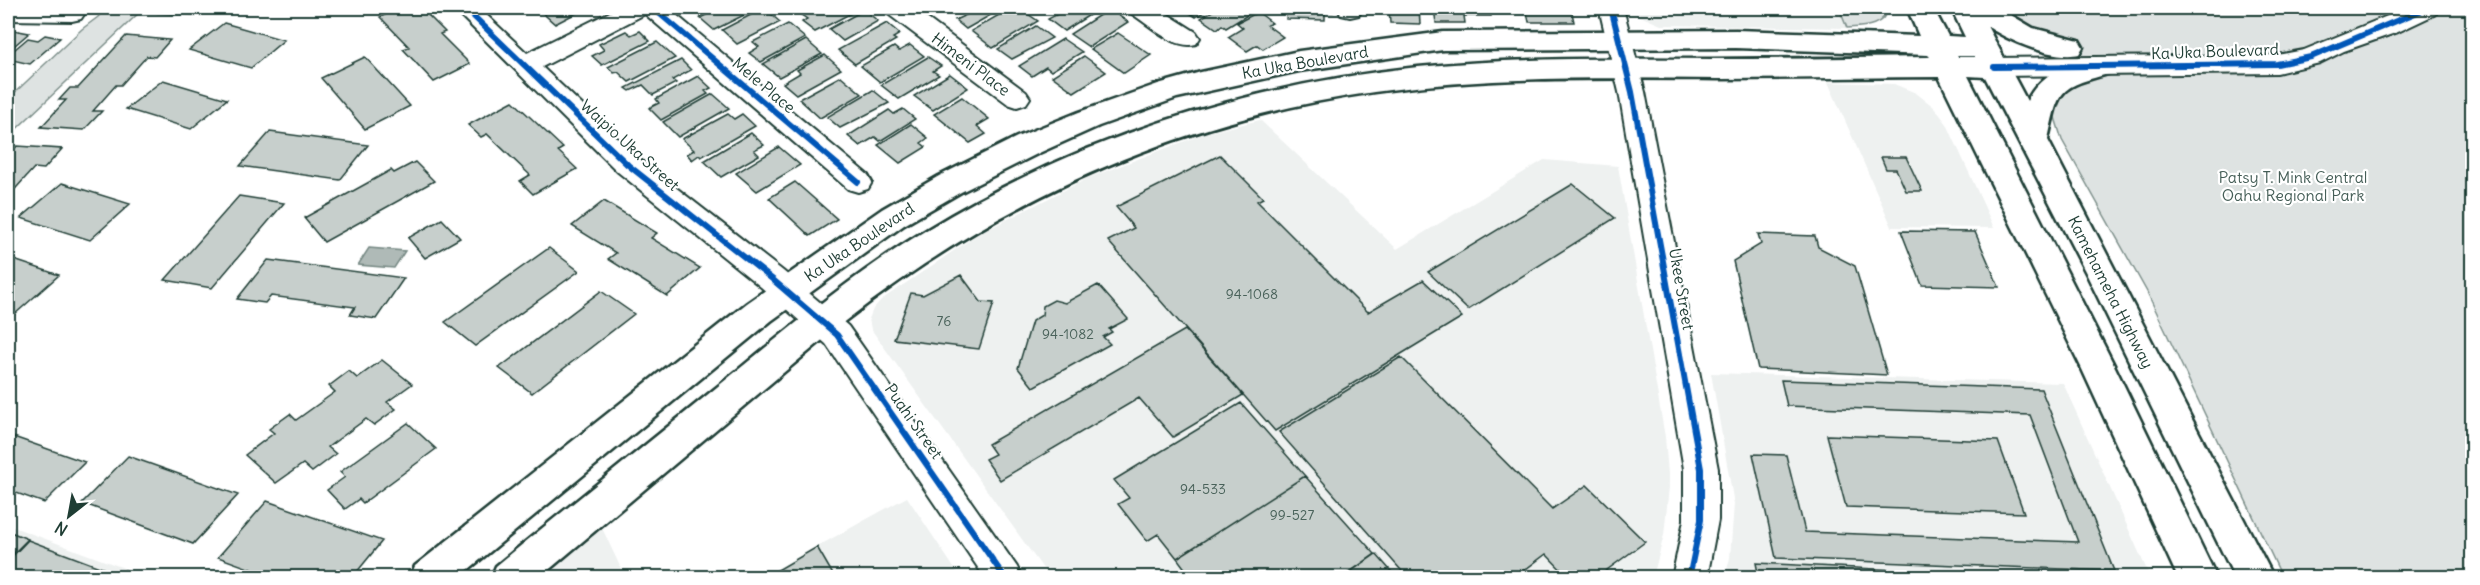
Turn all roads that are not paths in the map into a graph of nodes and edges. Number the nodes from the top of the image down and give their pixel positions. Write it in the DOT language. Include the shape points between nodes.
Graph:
graph roads {
  1 [pos="465,8"];
  2 [pos="637,8"];
  3 [pos="652,8"];
  4 [pos="897,8"];
  5 [pos="1141,8"];
  6 [pos="1611,8"];
  7 [pos="1909,8"];
  8 [pos="1920,8"];
  9 [pos="1964,8"];
  10 [pos="1983,8"];
  11 [pos="2427,8"];
  12 [pos="8,12"];
  13 [pos="72,13"];
  14 [pos="1186,38"];
  15 [pos="2335,45"];
  16 [pos="2069,47"];
  17 [pos="1622,55"];
  18 [pos="1856,55"];
  19 [pos="1943,56"];
  20 [pos="1989,57"];
  21 [pos="1299,61"];
  22 [pos="524,65"];
  23 [pos="2098,67"];
  24 [pos="1168,91"];
  25 [pos="1017,98"];
  26 [pos="1253,105"];
  27 [pos="2032,139"];
  28 [pos="1993,156"];
  29 [pos="858,182"];
  30 [pos="787,291"];
  31 [pos="821,321"];
  32 [pos="444,570"];
  33 [pos="510,578"];
  34 [pos="1005,578"];
  35 [pos="1689,578"];
  36 [pos="2198,578"];
  37 [pos="2255,578"];
  1 -- 22 [label="street, Waipio Uka Street"];
  2 -- 22 [label="street"];
  3 -- 29 [label="street, Mele Place"];
  4 -- 25 [label="street, Himeni Place"];
  5 -- 14 [label="street"];
  6 -- 17 [label="street, Ukee Street"];
  7 -- 18 [label="main road" via="1893,28"];
  8 -- 19 [label="main road"];
  9 -- 20 [label="main road, Kamehameha Highway"];
  10 -- 16 [label="main road" via="2024,36"];
  11 -- 15 [label="street, Ka Uka Boulevard" via="2372,34"];
  12 -- 13 [label="street"];
  15 -- 16 [label="street, Ka Uka Boulevard"];
  15 -- 23 [label="street, Ka Uka Boulevard" via="2311,57 2277,64"];
  16 -- 20 [label="street, Ka Uka Boulevard"];
  17 -- 18 [label="main road, Ka Uka Boulevard"];
  17 -- 21 [label="main road, Ka Uka Boulevard" via="1443,41"];
  17 -- 26 [label="main road, Ka Uka Boulevard" via="1372,83"];
  17 -- 35 [label="street, Ukee Street" via="1701,469 1701,520"];
  18 -- 19 [label="main road, Ka Uka Boulevard"];
  18 -- 28 [label="main road" via="1942,94"];
  19 -- 20 [label="main road, Ka Uka Boulevard"];
  19 -- 28 [label="main road"];
  20 -- 23 [label="street, Ka Uka Boulevard"];
  20 -- 27 [label="main road, Kamehameha Highway"];
  21 -- 24 [label="main road, Ka Uka Boulevard"];
  21 -- 26 [label="main road" via="1272,77"];
  22 -- 30 [label="street, Waipio Uka Street" via="628,165"];
  23 -- 27 [label="main road" via="2069,74 2048,90 2039,104"];
  24 -- 26 [label="main road" via="1196,92"];
  24 -- 30 [label="main road, Ka Uka Boulevard" via="1050,135 950,184 893,217"];
  26 -- 31 [label="main road, Ka Uka Boulevard" via="1143,138 1014,196 943,234"];
  27 -- 37 [label="main road, Kamehameha Highway"];
  28 -- 36 [label="main road"];
  30 -- 31 [label="street, Puahi Street"];
  30 -- 32 [label="main road, Ka Uka Boulevard"];
  31 -- 33 [label="main road, Ka Uka Boulevard"];
  31 -- 34 [label="street, Puahi Street" via="837,335"];
}
